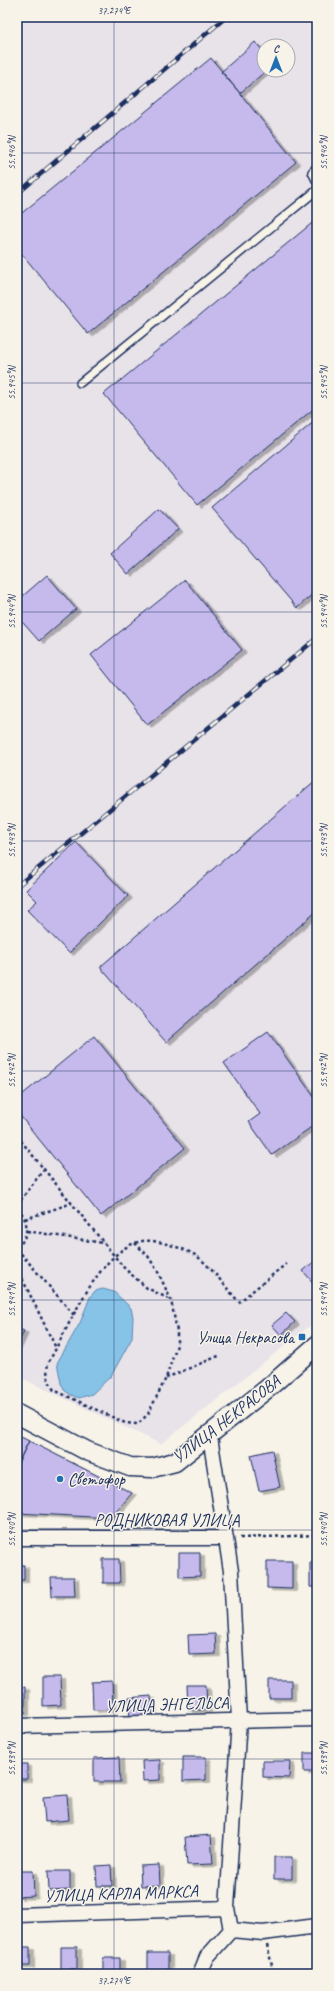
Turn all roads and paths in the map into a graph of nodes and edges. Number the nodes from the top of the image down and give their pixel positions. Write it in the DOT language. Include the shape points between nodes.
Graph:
graph roads {
  1 [pos="317,167"];
  2 [pos="317,182"];
  3 [pos="317,190"];
  4 [pos="80,383"];
  5 [pos="17,1136"];
  6 [pos="22,1142"];
  7 [pos="17,1162"];
  8 [pos="44,1168"];
  9 [pos="72,1203"];
  10 [pos="17,1205"];
  11 [pos="17,1208"];
  12 [pos="25,1219"];
  13 [pos="27,1231"];
  14 [pos="104,1243"];
  15 [pos="135,1243"];
  16 [pos="17,1248"];
  17 [pos="115,1256"];
  18 [pos="286,1264"];
  19 [pos="17,1268"];
  20 [pos="170,1300"];
  21 [pos="74,1315"];
  22 [pos="317,1345"];
  23 [pos="56,1348"];
  24 [pos="221,1355"];
  25 [pos="166,1378"];
  26 [pos="17,1414"];
  27 [pos="208,1435"];
  28 [pos="317,1535"];
  29 [pos="17,1538"];
  30 [pos="226,1538"];
  31 [pos="317,1719"];
  32 [pos="239,1720"];
  33 [pos="17,1726"];
  34 [pos="227,1908"];
  35 [pos="17,1915"];
  36 [pos="317,1926"];
  37 [pos="231,1930"];
  38 [pos="263,1933"];
  39 [pos="200,1974"];
  40 [pos="274,1974"];
  1 -- 2 [label="lane" via="312,172"];
  3 -- 4 [label="lane"];
  5 -- 6 [label="path"];
  6 -- 7 [label="path"];
  6 -- 8 [label="path"];
  8 -- 9 [label="path"];
  8 -- 10 [label="path"];
  9 -- 12 [label="path"];
  9 -- 14 [label="path"];
  11 -- 12 [label="path"];
  12 -- 13 [label="path"];
  13 -- 14 [label="path"];
  13 -- 16 [label="path"];
  14 -- 17 [label="path"];
  15 -- 17 [label="path"];
  15 -- 18 [label="path" via="156,1241 189,1251 198,1257 239,1302"];
  15 -- 20 [label="path" via="148,1256"];
  16 -- 21 [label="path"];
  17 -- 20 [label="path" via="147,1288"];
  17 -- 21 [label="path" via="94,1279"];
  19 -- 23 [label="path"];
  20 -- 25 [label="path" via="177,1331 177,1345"];
  21 -- 23 [label="path"];
  22 -- 27 [label="street, УЛИЦА НЕКРАСОВА"];
  23 -- 25 [label="path" via="46,1372 47,1380 54,1390 126,1423 138,1424 148,1414"];
  24 -- 25 [label="path"];
  26 -- 27 [label="street, УЛИЦА НЕКРАСОВА" via="87,1451 130,1467 152,1468 175,1462"];
  27 -- 30 [label="street"];
  28 -- 30 [label="path, РОДНИКОВАЯ УЛИЦА"];
  29 -- 30 [label="street, РОДНИКОВАЯ УЛИЦА"];
  30 -- 32 [label="street" via="231,1571"];
  31 -- 32 [label="street, УЛИЦА ЭНГЕЛЬСА"];
  32 -- 33 [label="street, УЛИЦА ЭНГЕЛЬСА"];
  32 -- 34 [label="street"];
  34 -- 35 [label="street, УЛИЦА КАРЛА МАРКСА"];
  34 -- 37 [label="street"];
  36 -- 38 [label="street"];
  37 -- 38 [label="street"];
  37 -- 39 [label="street" via="207,1957"];
  38 -- 40 [label="path"];
}
